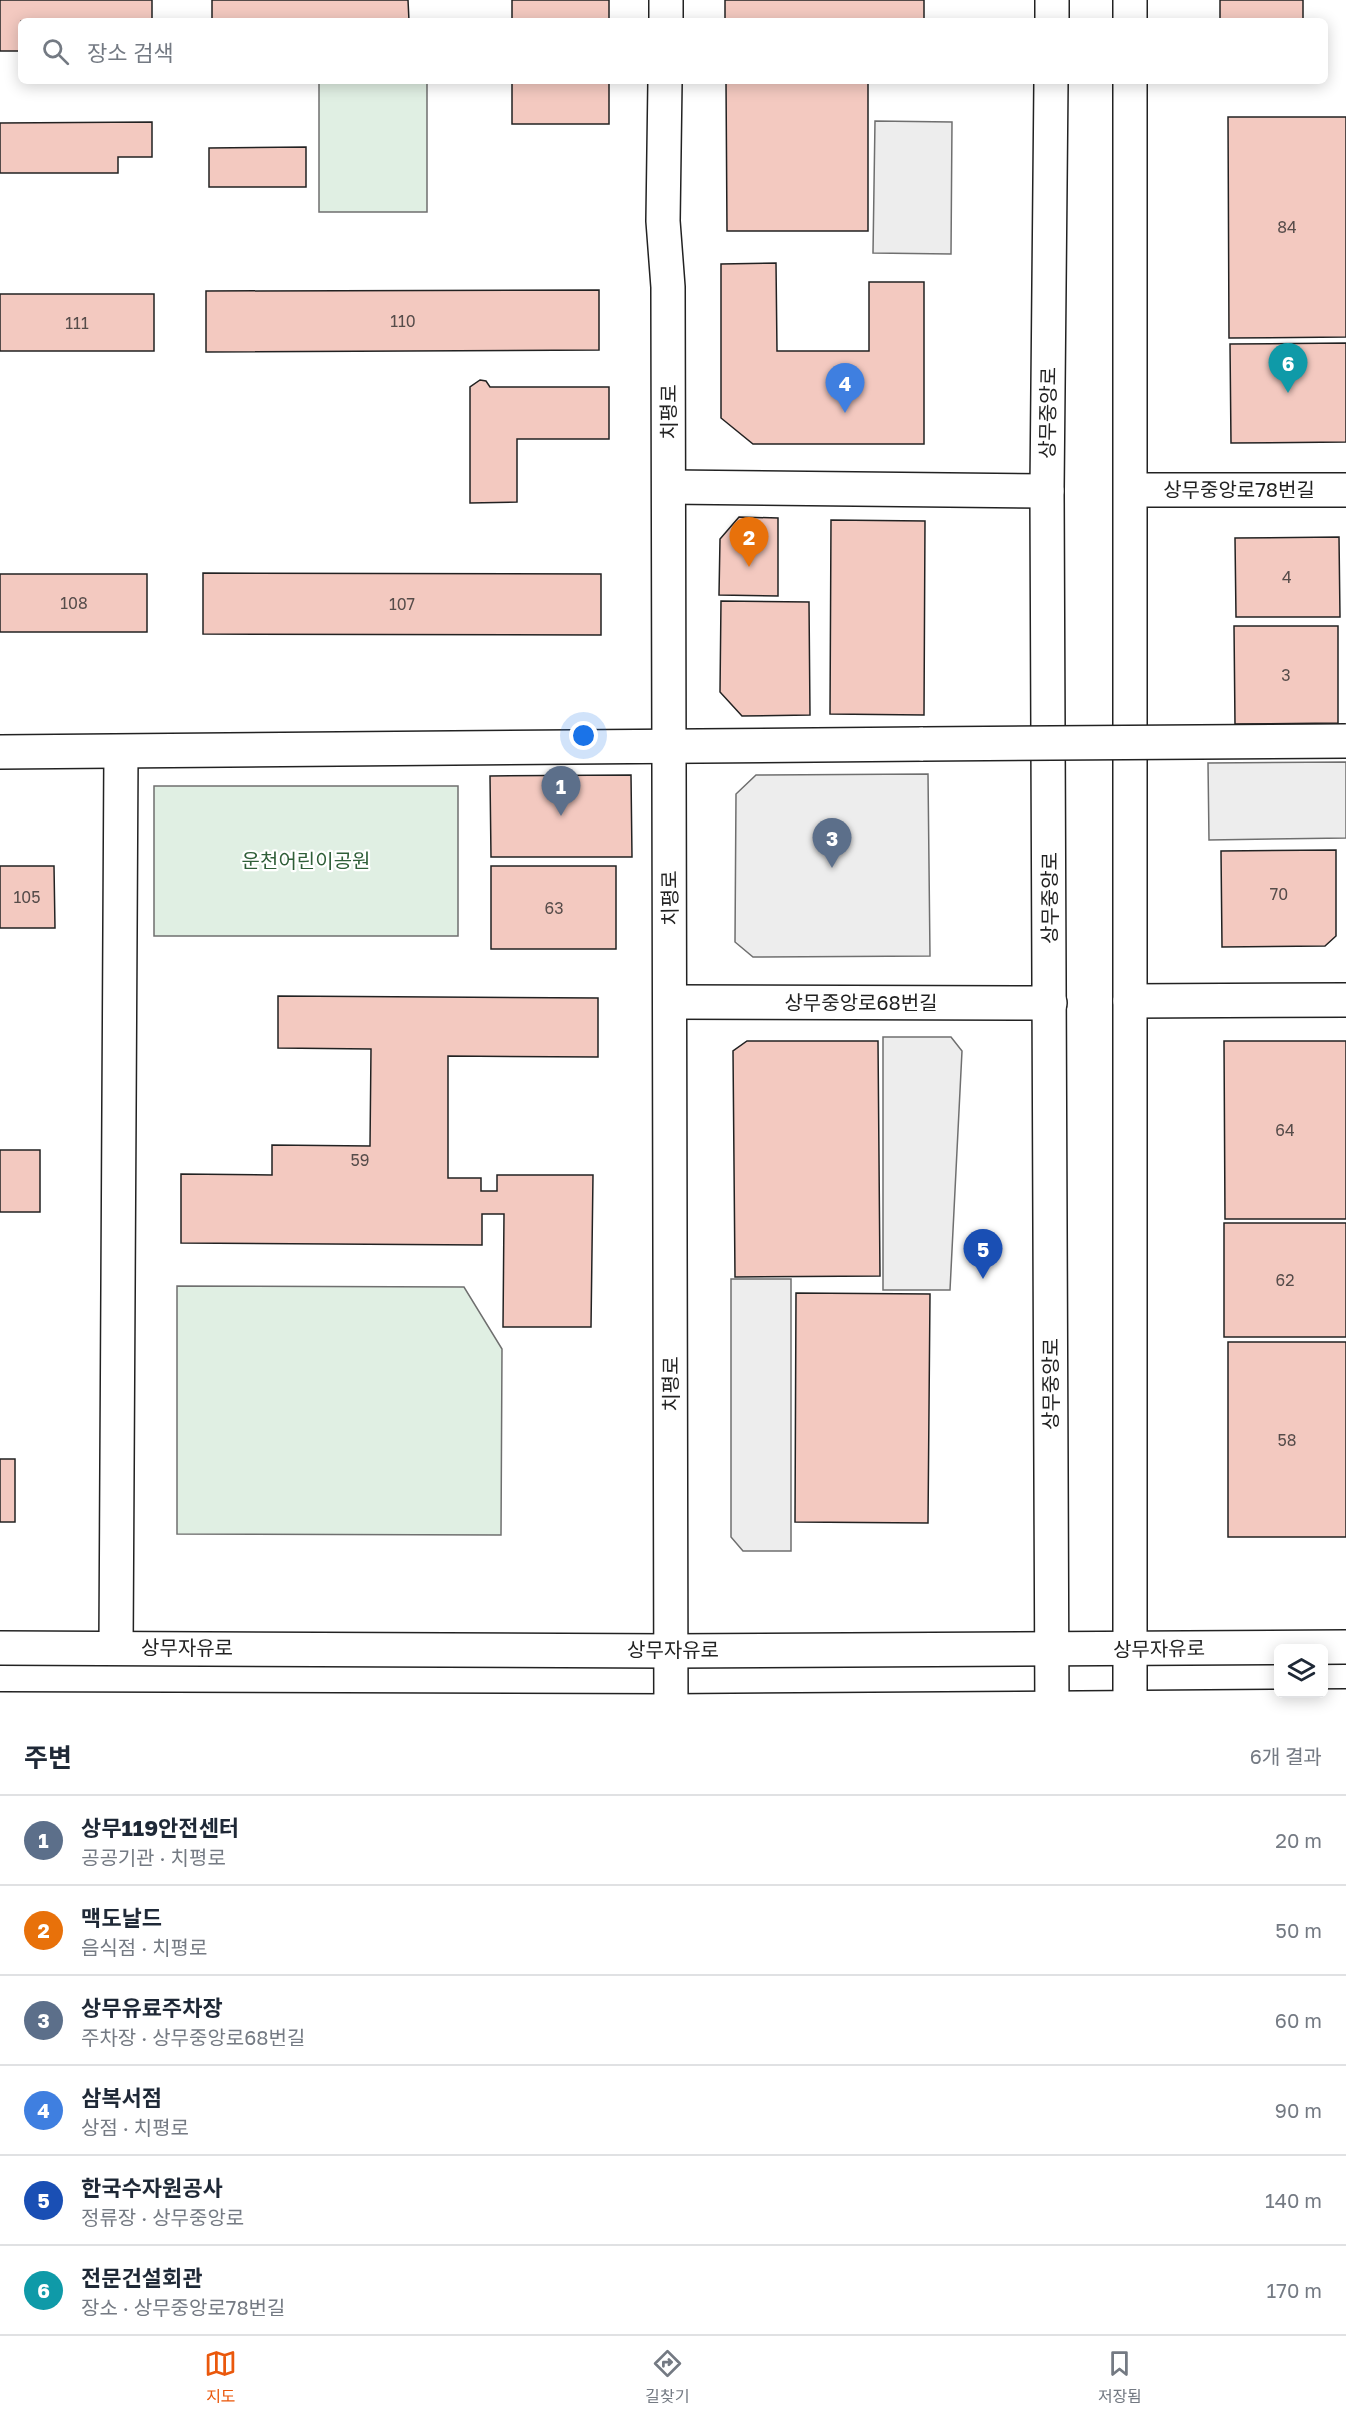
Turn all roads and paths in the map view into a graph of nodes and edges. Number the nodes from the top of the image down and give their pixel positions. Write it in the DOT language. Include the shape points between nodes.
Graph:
graph roads {
  1 [pos="666,0"];
  2 [pos="1052,0"];
  3 [pos="1130,0"];
  4 [pos="666,18"];
  5 [pos="1052,18"];
  6 [pos="1130,18"];
  7 [pos="665,84"];
  8 [pos="1051,84"];
  9 [pos="1130,84"];
  10 [pos="669,487"];
  11 [pos="1132,490"];
  12 [pos="1346,490"];
  13 [pos="1047,491"];
  14 [pos="1346,741"];
  15 [pos="667,746"];
  16 [pos="0,752"];
  17 [pos="121,752"];
  18 [pos="1346,1000"];
  19 [pos="1130,1001"];
  20 [pos="672,1002"];
  21 [pos="1050,1003"];
  22 [pos="1346,1647"];
  23 [pos="0,1648"];
  24 [pos="116,1648"];
  25 [pos="1052,1650"];
  26 [pos="1130,1650"];
  27 [pos="671,1651"];
  28 [pos="1346,1706"];
  29 [pos="0,1709"];
  30 [pos="1052,1712"];
  31 [pos="1130,1712"];
  32 [pos="671,1713"];
  1 -- 4 [label="street"];
  2 -- 5 [label="street"];
  3 -- 6 [label="street"];
  7 -- 10 [label="street, 치평로" via="663,221 668,287"];
  8 -- 13 [label="street, 상무중앙로"];
  9 -- 11 [label="street"];
  10 -- 13 [label="street"];
  10 -- 15 [label="street, 치평로"];
  11 -- 12 [label="street, 상무중앙로78번길"];
  11 -- 19 [label="street"];
  13 -- 21 [label="street, 상무중앙로"];
  14 -- 15 [label="street, bridge"];
  15 -- 17 [label="street"];
  15 -- 20 [label="street, 치평로"];
  16 -- 17 [label="street"];
  17 -- 24 [label="street"];
  18 -- 19 [label="street"];
  19 -- 26 [label="street"];
  20 -- 21 [label="street, 상무중앙로68번길"];
  20 -- 27 [label="street, 치평로"];
  21 -- 25 [label="street, 상무중앙로"];
  22 -- 26 [label="street, 상무자유로"];
  23 -- 24 [label="street, 상무자유로"];
  24 -- 27 [label="street, 상무자유로"];
  25 -- 26 [label="street, 상무자유로"];
  25 -- 27 [label="street, 상무자유로"];
  25 -- 30 [label="street, 상무중앙로"];
  26 -- 31 [label="street"];
  27 -- 32 [label="street, 치평로"];
  28 -- 31 [label="street"];
  29 -- 32 [label="street"];
  30 -- 31 [label="street"];
  30 -- 32 [label="street"];
}
